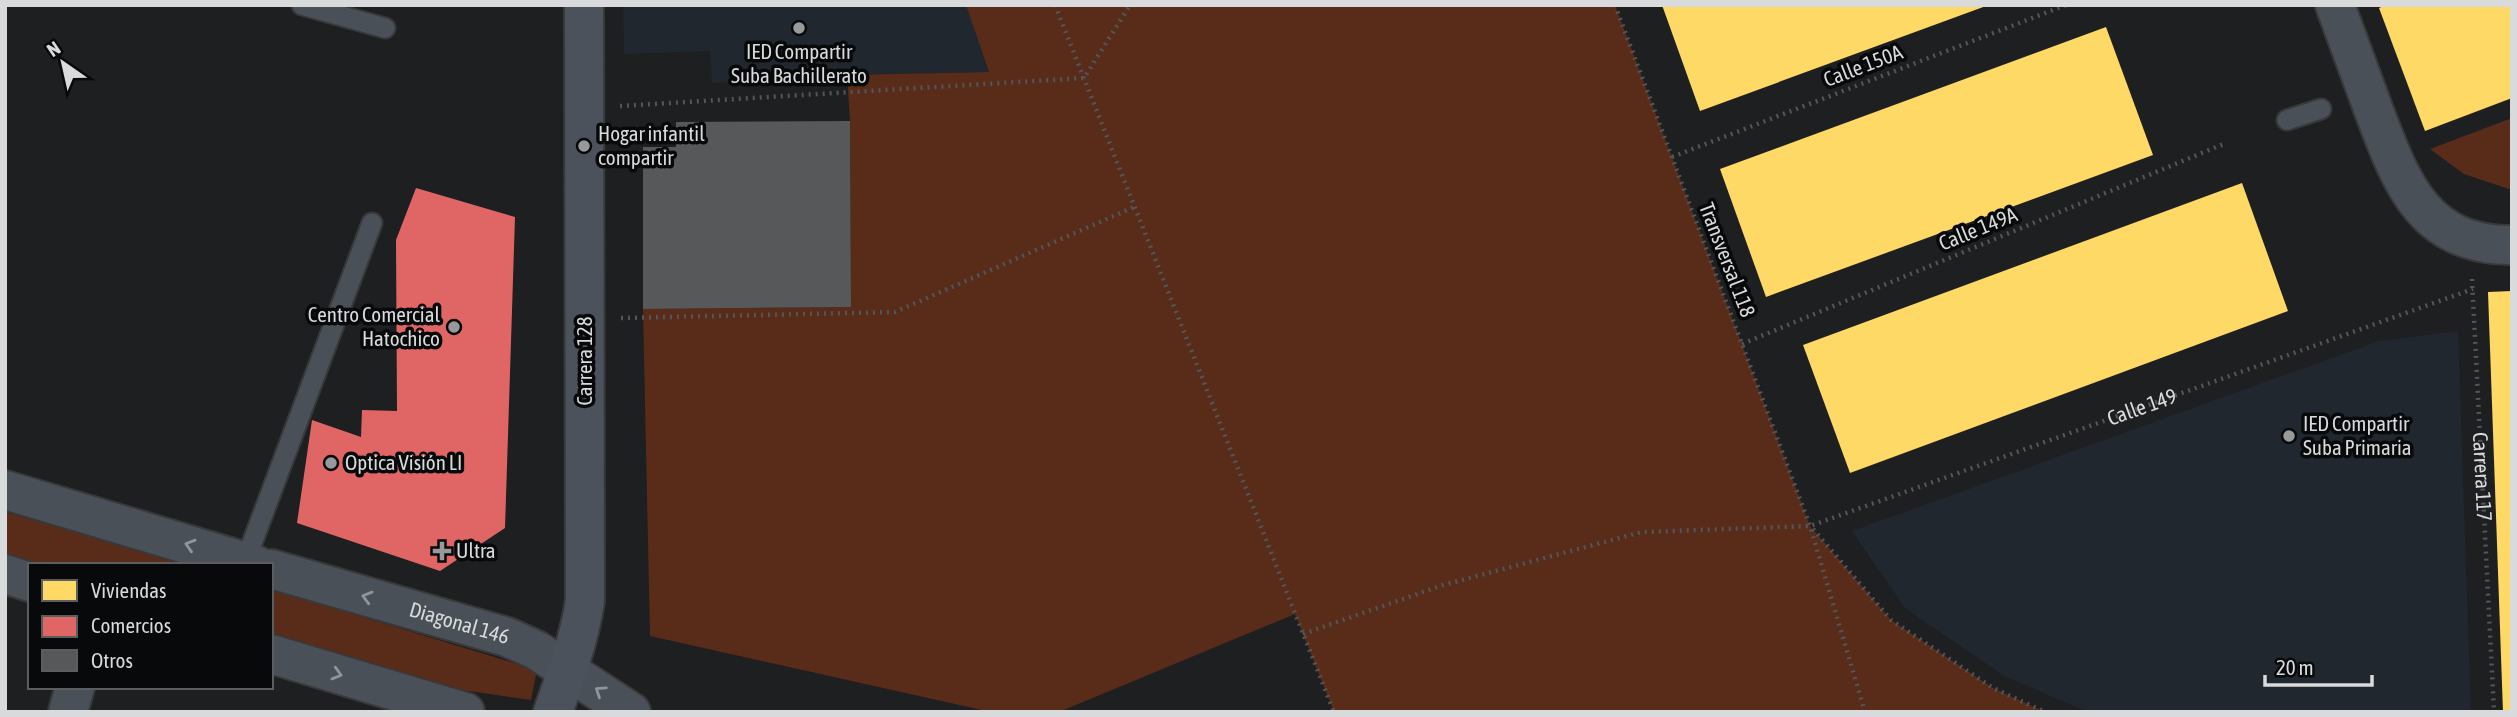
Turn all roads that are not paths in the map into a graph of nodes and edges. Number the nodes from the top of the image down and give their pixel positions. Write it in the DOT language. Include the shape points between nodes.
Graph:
graph roads {
  1 [pos="302,5"];
  2 [pos="2335,5"];
  3 [pos="580,6"];
  4 [pos="385,28"];
  5 [pos="2321,109"];
  6 [pos="2287,120"];
  7 [pos="372,223"];
  8 [pos="2512,245"];
  9 [pos="5,490"];
  10 [pos="250,563"];
  11 [pos="258,563"];
  12 [pos="273,570"];
  13 [pos="5,574"];
  14 [pos="28,581"];
  15 [pos="273,655"];
  16 [pos="568,670"];
  17 [pos="74,689"];
  18 [pos="68,712"];
  19 [pos="465,712"];
  20 [pos="553,712"];
  21 [pos="631,712"];
  1 -- 4 [label="lane"];
  2 -- 8 [label="street" via="2405,186 2442,226 2471,242"];
  3 -- 16 [label="street, Carrera 128" via="585,601"];
  5 -- 6 [label="lane"];
  7 -- 11 [label="lane"];
  10 -- 9 [label="street, Diagonal 146, one-way"];
  16 -- 12 [label="street, Diagonal 146, one-way" via="507,637"];
  13 -- 14 [label="street"];
  15 -- 19 [label="street, one-way"];
  16 -- 20 [label="street, Carrera 128"];
  21 -- 16 [label="street, Diagonal 146, one-way"];
  17 -- 18 [label="street"];
}
